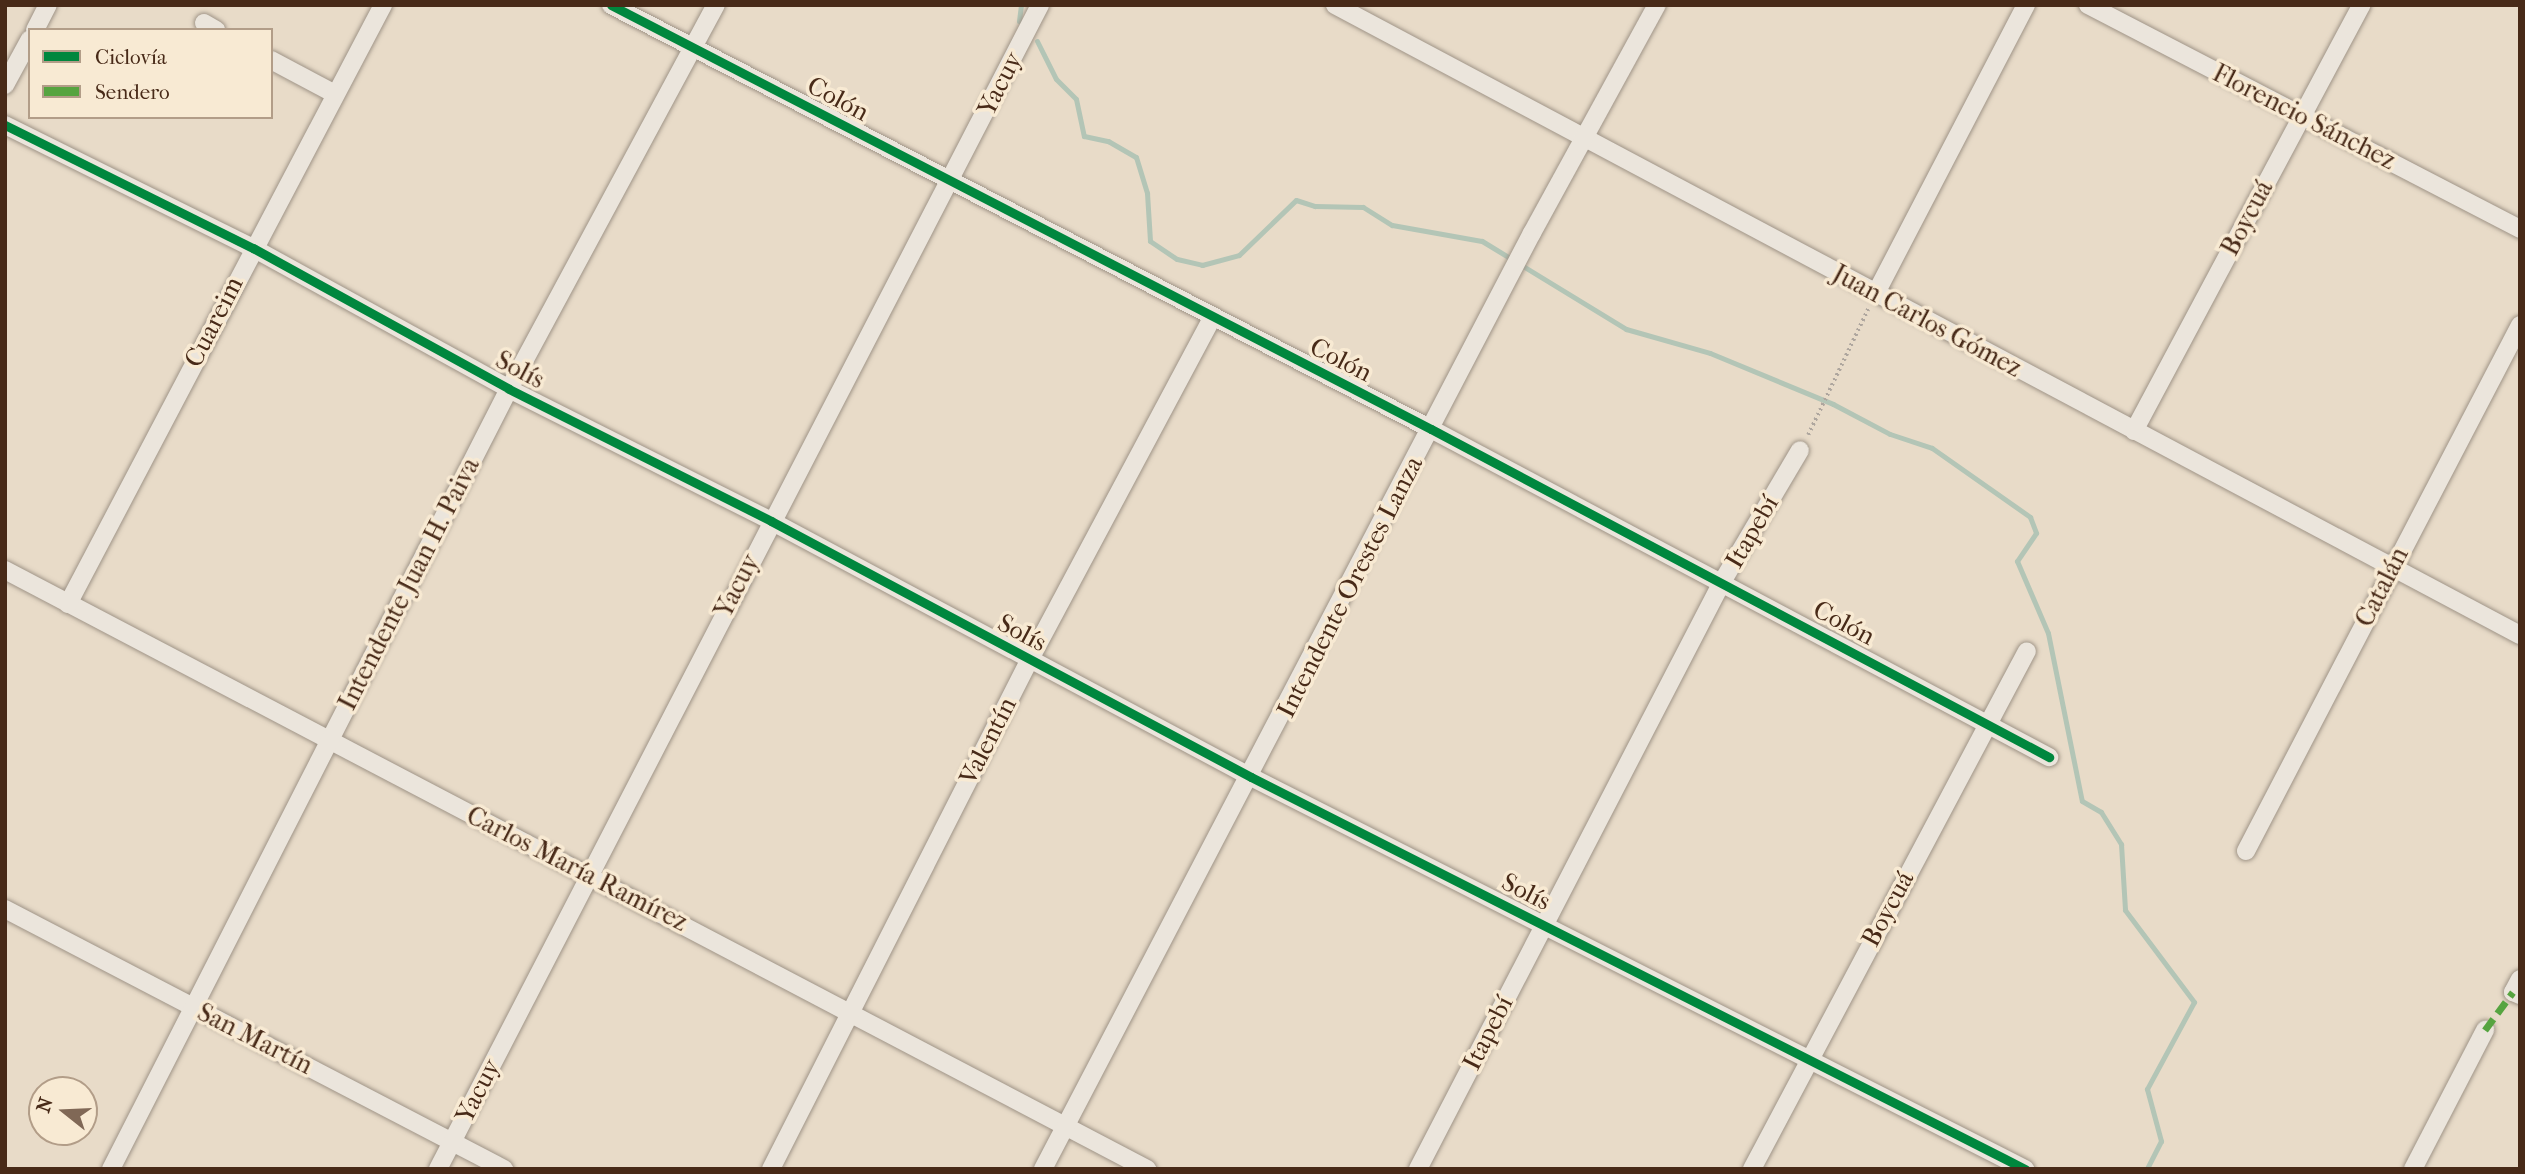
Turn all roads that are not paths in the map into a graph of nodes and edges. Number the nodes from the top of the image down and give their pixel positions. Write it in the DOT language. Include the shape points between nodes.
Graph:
graph roads {
  1 [pos="48,5"];
  2 [pos="383,5"];
  3 [pos="611,5"];
  4 [pos="716,5"];
  5 [pos="1040,5"];
  6 [pos="1335,5"];
  7 [pos="1657,5"];
  8 [pos="2026,5"];
  9 [pos="2088,5"];
  10 [pos="2361,5"];
  11 [pos="1366,13"];
  12 [pos="36,28"];
  13 [pos="28,43"];
  14 [pos="694,48"];
  15 [pos="273,61"];
  16 [pos="5,85"];
  17 [pos="335,94"];
  18 [pos="2301,116"];
  19 [pos="5,125"];
  20 [pos="1585,136"];
  21 [pos="950,182"];
  22 [pos="2520,229"];
  23 [pos="253,248"];
  24 [pos="1876,293"];
  25 [pos="1212,318"];
  26 [pos="2520,326"];
  27 [pos="509,389"];
  28 [pos="1431,429"];
  29 [pos="2134,431"];
  30 [pos="1800,450"];
  31 [pos="771,521"];
  32 [pos="2391,568"];
  33 [pos="5,570"];
  34 [pos="1722,582"];
  35 [pos="68,604"];
  36 [pos="2520,635"];
  37 [pos="2026,650"];
  38 [pos="1029,661"];
  39 [pos="1987,724"];
  40 [pos="328,741"];
  41 [pos="2049,757"];
  42 [pos="1251,777"];
  43 [pos="2246,851"];
  44 [pos="589,873"];
  45 [pos="5,909"];
  46 [pos="1544,924"];
  47 [pos="195,1008"];
  48 [pos="850,1013"];
  49 [pos="2485,1030"];
  50 [pos="1810,1057"];
  51 [pos="1065,1124"];
  52 [pos="452,1142"];
  53 [pos="111,1169"];
  54 [pos="438,1169"];
  55 [pos="504,1169"];
  56 [pos="771,1169"];
  57 [pos="1043,1169"];
  58 [pos="1147,1169"];
  59 [pos="1418,1169"];
  60 [pos="1752,1169"];
  61 [pos="2025,1169"];
  62 [pos="2413,1169"];
  1 -- 12 [label="street"];
  2 -- 17 [label="street, Cuareim"];
  3 -- 14 [label="street, Colón"];
  4 -- 14 [label="street, Intendente Juan H. Paiva"];
  5 -- 21 [label="street, Yacuy"];
  6 -- 11 [label="street, Juan Carlos Gómez"];
  7 -- 20 [label="street, Intendente Orestes Lanza"];
  8 -- 24 [label="street"];
  9 -- 18 [label="street, Florencio Sánchez"];
  10 -- 18 [label="street, Boycuá"];
  11 -- 20 [label="street, Juan Carlos Gómez"];
  13 -- 16 [label="street"];
  14 -- 21 [label="street, Colón"];
  14 -- 27 [label="street, Intendente Juan H. Paiva"];
  15 -- 17 [label="street"];
  17 -- 23 [label="street, Cuareim"];
  18 -- 22 [label="street, Florencio Sánchez"];
  18 -- 29 [label="street, Boycuá"];
  19 -- 23 [label="street, Solís"];
  20 -- 24 [label="street, Juan Carlos Gómez"];
  20 -- 28 [label="street, Intendente Orestes Lanza"];
  21 -- 25 [label="street, Colón"];
  21 -- 31 [label="street, Yacuy"];
  23 -- 27 [label="street, Solís"];
  23 -- 35 [label="street, Cuareim"];
  24 -- 29 [label="street, Juan Carlos Gómez"];
  25 -- 28 [label="street, Colón"];
  25 -- 38 [label="street, Valentín"];
  26 -- 32 [label="street, Catalán"];
  27 -- 31 [label="street, Solís"];
  27 -- 40 [label="street, Intendente Juan H. Paiva"];
  28 -- 34 [label="street, Colón"];
  28 -- 42 [label="street, Intendente Orestes Lanza"];
  29 -- 32 [label="street, Juan Carlos Gómez"];
  30 -- 34 [label="street, Itapebí"];
  31 -- 38 [label="street, Solís"];
  31 -- 44 [label="street, Yacuy"];
  32 -- 36 [label="street, Juan Carlos Gómez"];
  32 -- 43 [label="street, Catalán"];
  33 -- 35 [label="street, Carlos María Ramírez"];
  34 -- 39 [label="street, Colón"];
  34 -- 46 [label="street, Itapebí"];
  35 -- 40 [label="street, Carlos María Ramírez"];
  37 -- 39 [label="street, Boycuá"];
  38 -- 42 [label="street, Solís"];
  38 -- 48 [label="street, Valentín"];
  39 -- 41 [label="street, Colón"];
  39 -- 50 [label="street, Boycuá"];
  40 -- 44 [label="street, Carlos María Ramírez"];
  40 -- 47 [label="street, Intendente Juan H. Paiva"];
  42 -- 46 [label="street, Solís"];
  42 -- 51 [label="street, Intendente Orestes Lanza"];
  44 -- 48 [label="street, Carlos María Ramírez"];
  44 -- 52 [label="street, Yacuy"];
  45 -- 47 [label="street, San Martín"];
  46 -- 50 [label="street, Solís"];
  46 -- 59 [label="street, Itapebí"];
  47 -- 52 [label="street, San Martín"];
  47 -- 53 [label="street, Intendente Juan H. Paiva"];
  48 -- 51 [label="street, Carlos María Ramírez"];
  48 -- 56 [label="street, Valentín"];
  49 -- 62 [label="street"];
  50 -- 60 [label="street, Boycuá"];
  50 -- 61 [label="street, Solís"];
  51 -- 57 [label="street, Intendente Orestes Lanza"];
  51 -- 58 [label="street, Carlos María Ramírez"];
  52 -- 54 [label="street, Yacuy"];
  52 -- 55 [label="street, San Martín"];
}
